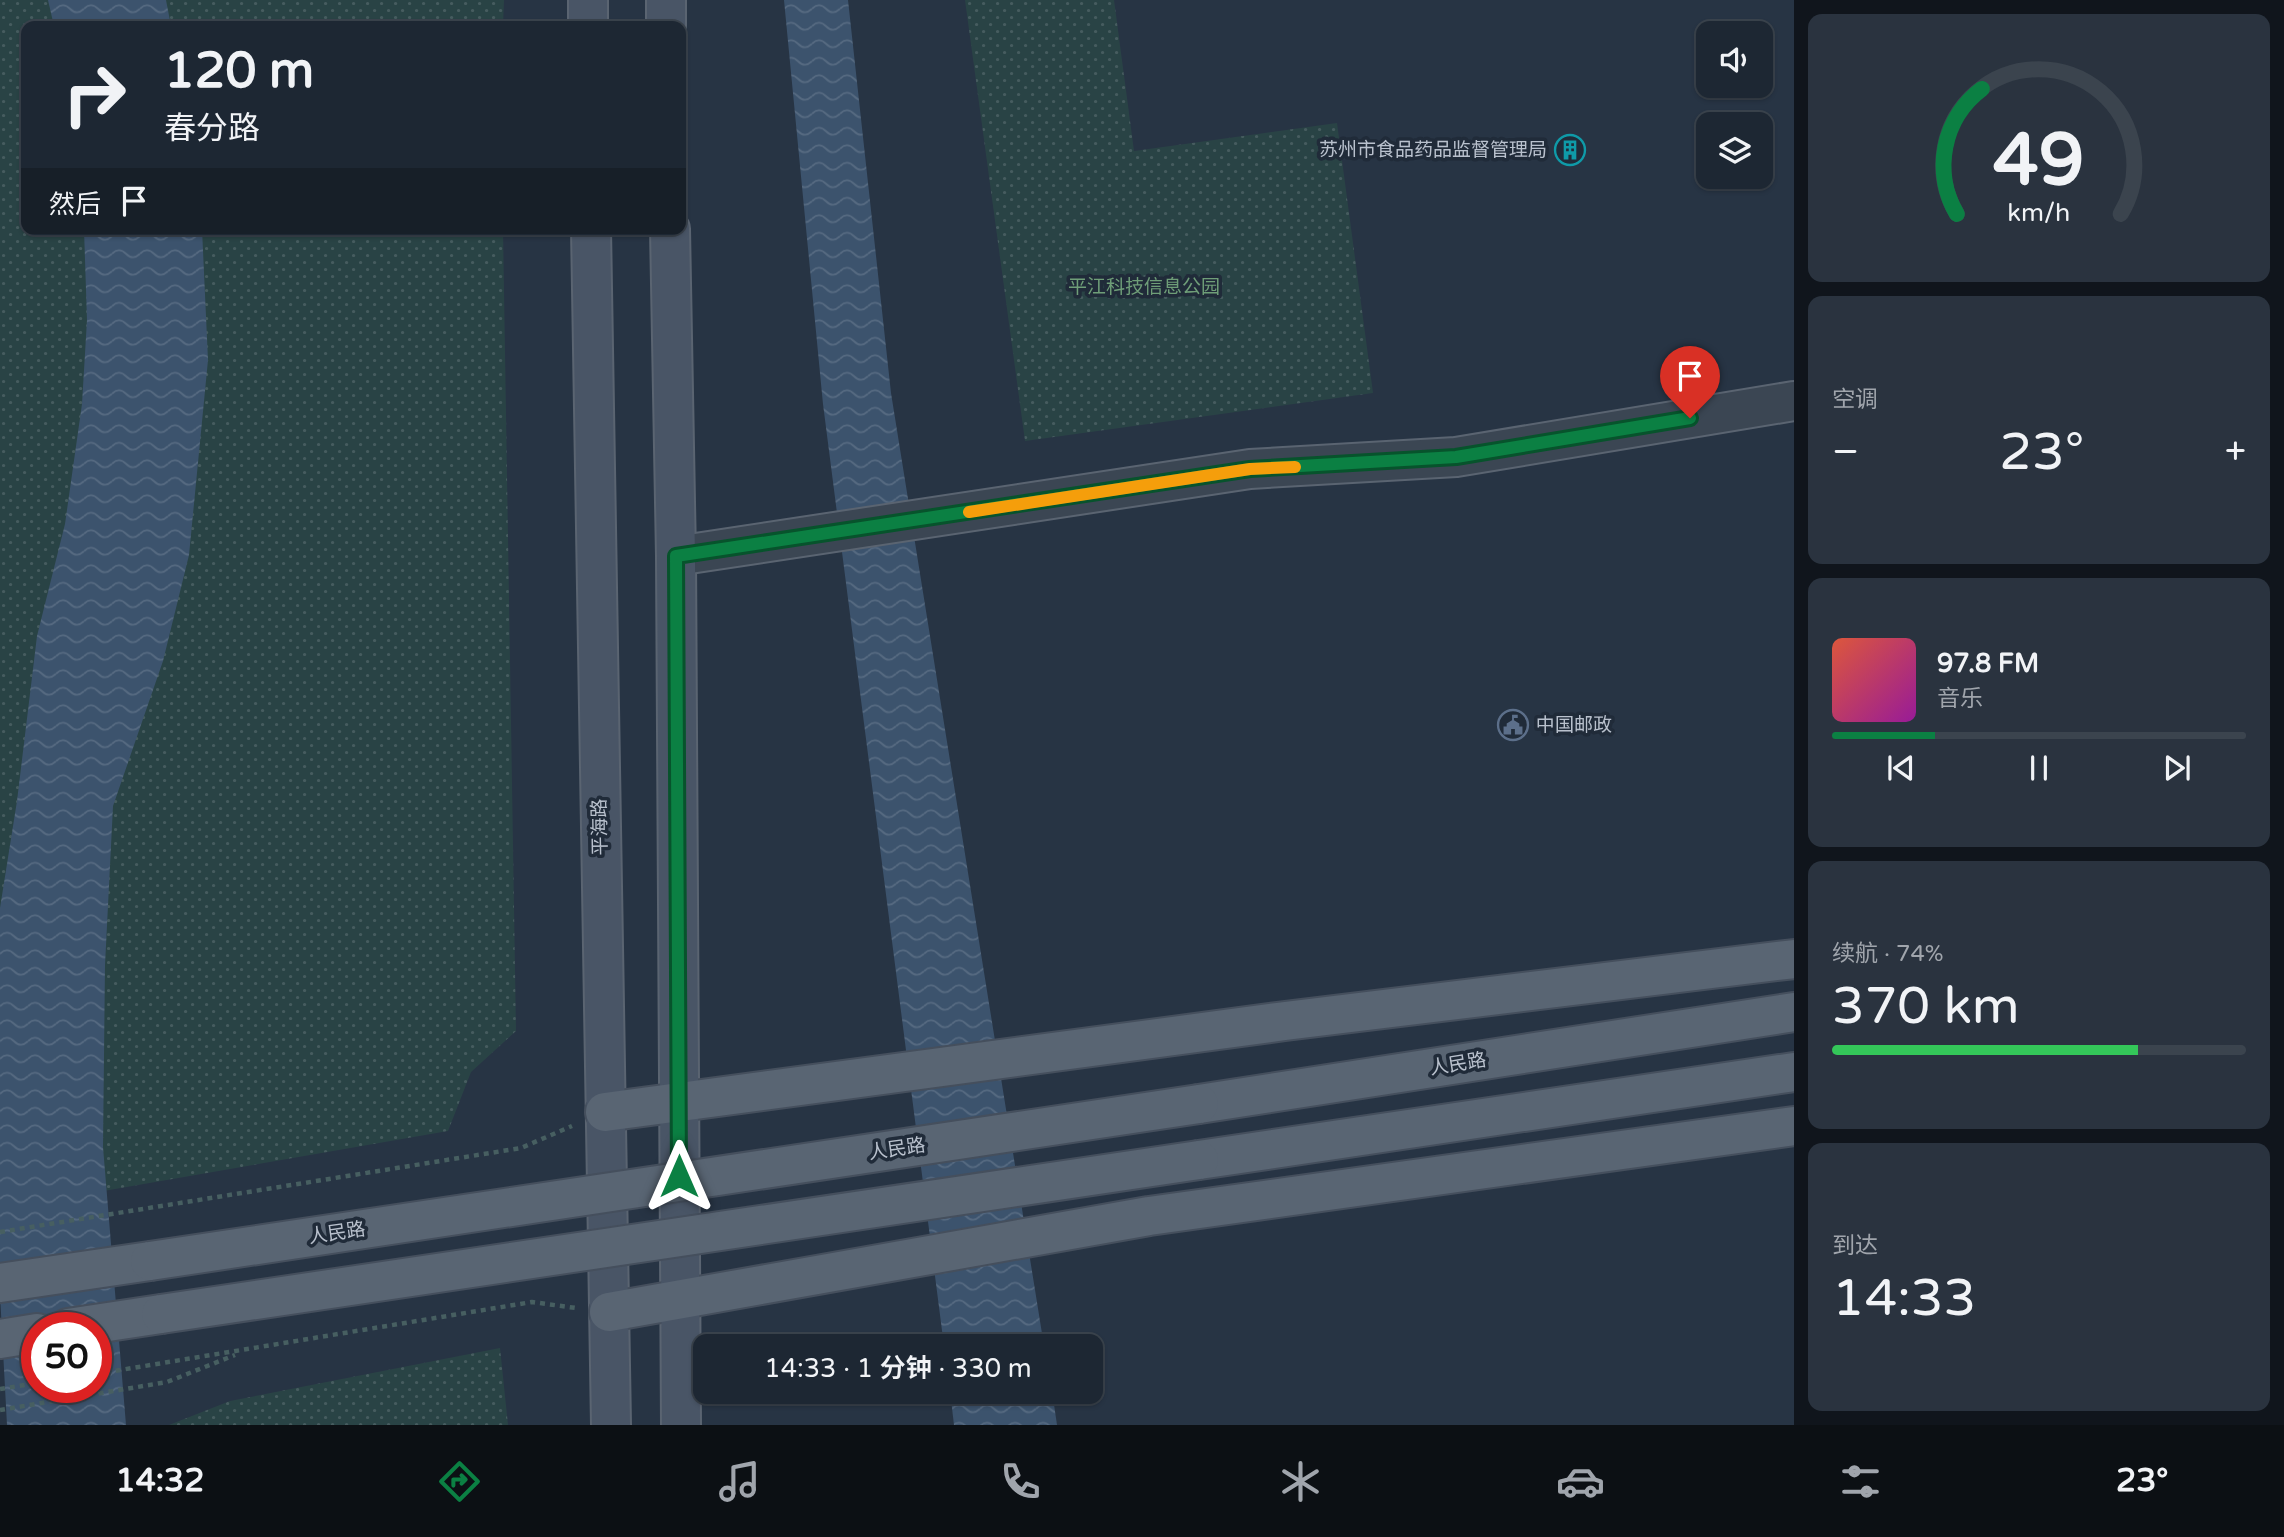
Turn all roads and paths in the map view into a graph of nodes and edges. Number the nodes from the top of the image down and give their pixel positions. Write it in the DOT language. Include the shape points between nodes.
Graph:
graph roads {
  1 [pos="588,0"];
  2 [pos="666,0"];
  3 [pos="588,21"];
  4 [pos="666,21"];
  5 [pos="591,235"];
  6 [pos="670,235"];
  7 [pos="1794,401"];
  8 [pos="676,556"];
  9 [pos="1794,960"];
  10 [pos="1794,1012"];
  11 [pos="1794,1072"];
  12 [pos="679,1102"];
  13 [pos="605,1112"];
  14 [pos="1794,1126"];
  15 [pos="0,1232"];
  16 [pos="0,1283"];
  17 [pos="680,1299"];
  18 [pos="609,1312"];
  19 [pos="112,1321"];
  20 [pos="21,1336"];
  21 [pos="0,1339"];
  22 [pos="246,1351"];
  23 [pos="112,1372"];
  24 [pos="21,1386"];
  25 [pos="0,1389"];
  26 [pos="0,1410"];
  27 [pos="611,1425"];
  28 [pos="681,1425"];
  1 -- 3 [label="main road"];
  2 -- 4 [label="main road"];
  5 -- 13 [label="main road, 平海路"];
  6 -- 8 [label="main road"];
  7 -- 8 [label="street" via="1456,457 1250,469"];
  8 -- 12 [label="main road"];
  9 -- 12 [label="main road" via="1285,1021"];
  10 -- 16 [label="main road, 人民路, bridge"];
  11 -- 19 [label="main road, bridge"];
  12 -- 13 [label="main road"];
  12 -- 17 [label="main road"];
  13 -- 15 [label="path" via="521,1148"];
  13 -- 18 [label="main road, 平海路"];
  14 -- 17 [label="main road" via="1149,1216"];
  17 -- 18 [label="main road"];
  17 -- 28 [label="main road"];
  18 -- 22 [label="path" via="532,1303"];
  18 -- 27 [label="main road, 平海路"];
  20 -- 21 [label="main road"];
  22 -- 23 [label="path"];
  22 -- 26 [label="path" via="167,1382"];
  24 -- 25 [label="path"];
}
